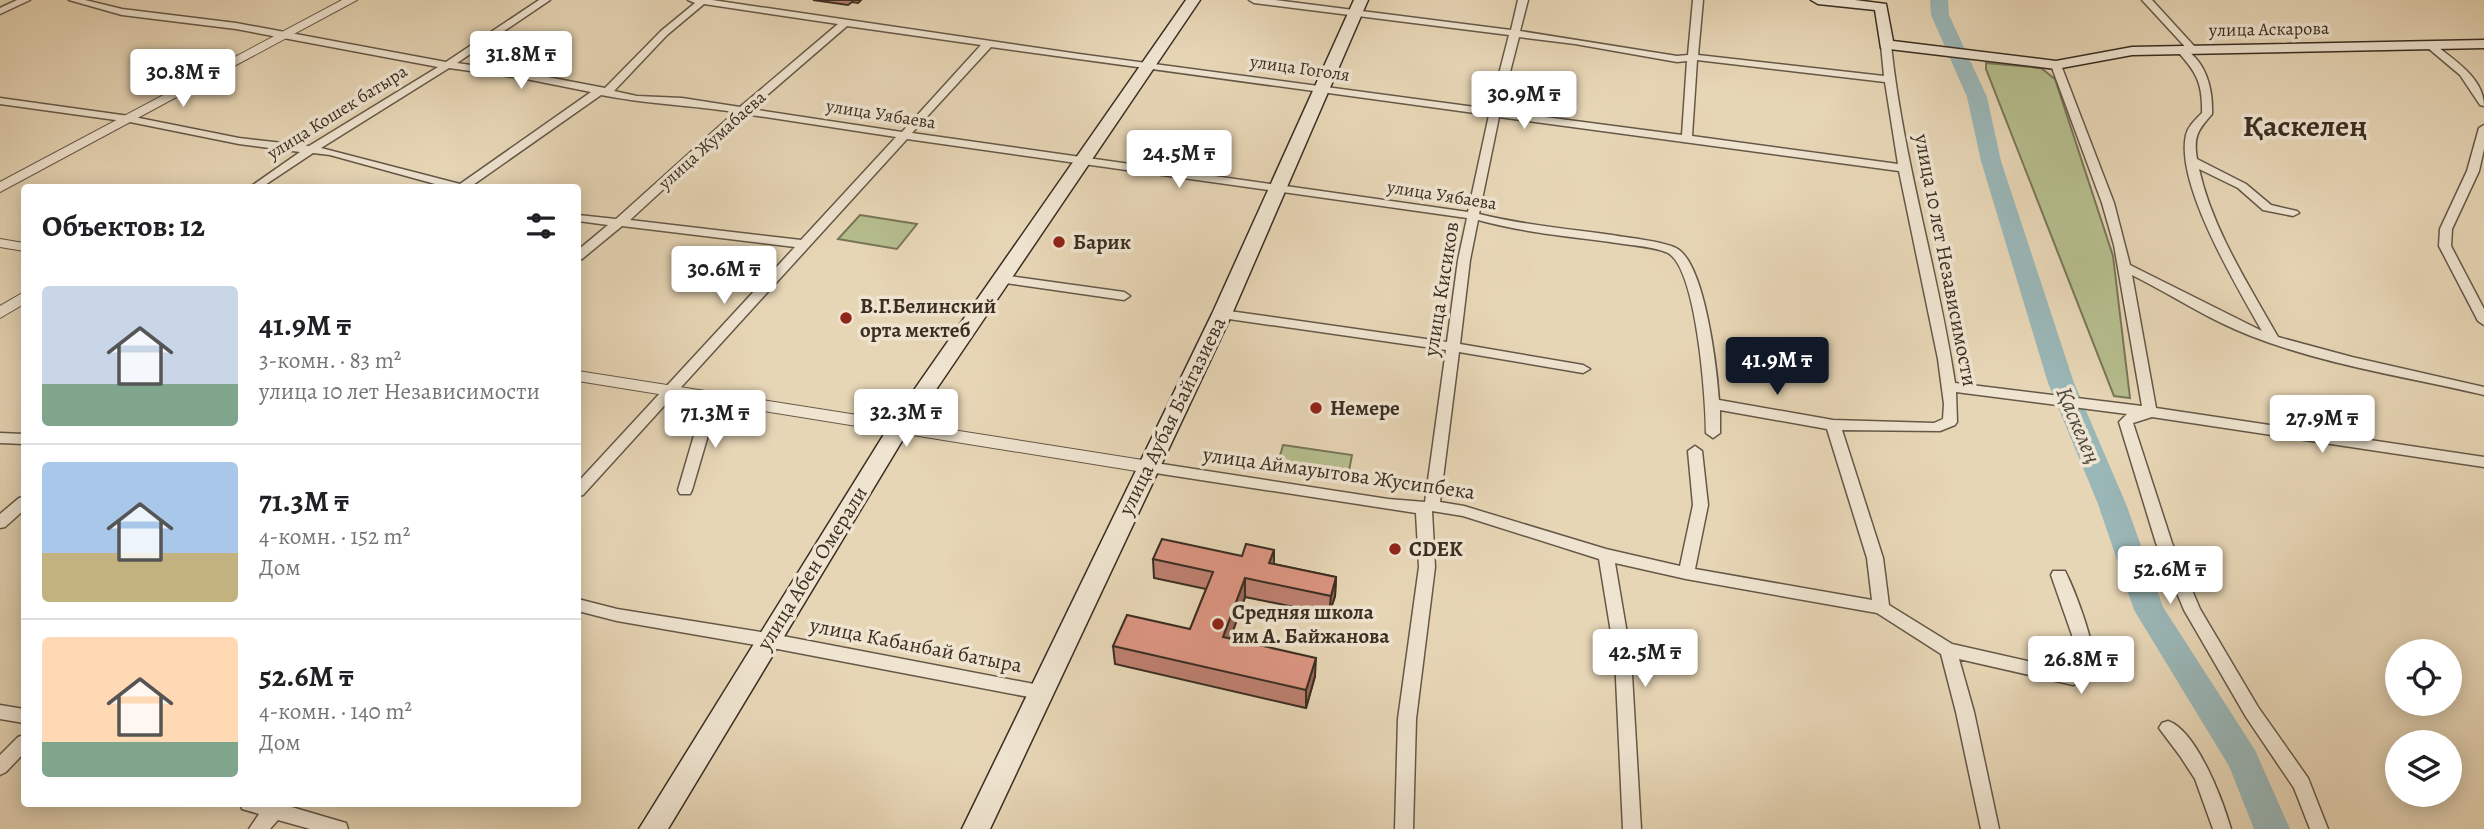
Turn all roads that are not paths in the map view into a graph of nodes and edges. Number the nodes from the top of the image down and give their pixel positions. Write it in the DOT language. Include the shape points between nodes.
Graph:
graph roads {
  1 [pos="26,0"];
  2 [pos="74,0"];
  3 [pos="351,0"];
  4 [pos="545,0"];
  5 [pos="700,0"];
  6 [pos="1193,0"];
  7 [pos="1254,0"];
  8 [pos="1523,0"];
  9 [pos="1698,0"];
  10 [pos="1818,0"];
  11 [pos="2147,0"];
  12 [pos="1881,4"];
  13 [pos="1357,7"];
  14 [pos="0,10"];
  15 [pos="846,22"];
  16 [pos="1514,34"];
  17 [pos="286,35"];
  18 [pos="989,43"];
  19 [pos="1886,45"];
  20 [pos="2480,45"];
  21 [pos="2431,46"];
  22 [pos="2187,49"];
  23 [pos="1693,57"];
  24 [pos="449,65"];
  25 [pos="1149,65"];
  26 [pos="2056,65"];
  27 [pos="1888,79"];
  28 [pos="1321,89"];
  29 [pos="604,91"];
  30 [pos="0,101"];
  31 [pos="2484,103"];
  32 [pos="742,111"];
  33 [pos="1495,111"];
  34 [pos="128,120"];
  35 [pos="2484,128"];
  36 [pos="904,135"];
  37 [pos="1687,139"];
  38 [pos="309,149"];
  39 [pos="1085,160"];
  40 [pos="2192,161"];
  41 [pos="1903,168"];
  42 [pos="259,184"];
  43 [pos="448,184"];
  44 [pos="464,184"];
  45 [pos="0,188"];
  46 [pos="1277,188"];
  47 [pos="2293,213"];
  48 [pos="1475,216"];
  49 [pos="581,218"];
  50 [pos="620,222"];
  51 [pos="0,243"];
  52 [pos="804,244"];
  53 [pos="21,246"];
  54 [pos="581,254"];
  55 [pos="2124,267"];
  56 [pos="1002,279"];
  57 [pos="1124,296"];
  58 [pos="21,299"];
  59 [pos="0,313"];
  60 [pos="1222,314"];
  61 [pos="2484,321"];
  62 [pos="2273,340"];
  63 [pos="1454,347"];
  64 [pos="1583,369"];
  65 [pos="581,376"];
  66 [pos="1949,387"];
  67 [pos="670,391"];
  68 [pos="2484,391"];
  69 [pos="718,399"];
  70 [pos="1714,404"];
  71 [pos="2158,414"];
  72 [pos="1833,425"];
  73 [pos="899,428"];
  74 [pos="1713,433"];
  75 [pos="0,438"];
  76 [pos="21,439"];
  77 [pos="1695,451"];
  78 [pos="2484,462"];
  79 [pos="1149,467"];
  80 [pos="581,488"];
  81 [pos="685,489"];
  82 [pos="21,505"];
  83 [pos="1428,506"];
  84 [pos="0,523"];
  85 [pos="1605,555"];
  86 [pos="1686,573"];
  87 [pos="2059,575"];
  88 [pos="581,606"];
  89 [pos="1881,608"];
  90 [pos="767,640"];
  91 [pos="1948,650"];
  92 [pos="1039,692"];
  93 [pos="0,712"];
  94 [pos="21,716"];
  95 [pos="2168,728"];
  96 [pos="21,745"];
  97 [pos="0,767"];
  98 [pos="277,807"];
  99 [pos="281,807"];
  100 [pos="258,829"];
  101 [pos="339,829"];
  102 [pos="653,829"];
  103 [pos="976,829"];
  104 [pos="1404,829"];
  105 [pos="1632,829"];
  106 [pos="1990,829"];
  107 [pos="2221,829"];
  108 [pos="2319,829"];
  1 -- 14 [label="street"];
  2 -- 17 [label="street, улица Уябаева" via="122,12"];
  3 -- 17 [label="street"];
  4 -- 24 [label="street, улица Кошек батыра"];
  5 -- 15 [label="street, улица Гоголя"];
  5 -- 29 [label="street"];
  6 -- 25 [label="main road, улица Абен Омерали"];
  7 -- 13 [label="street"];
  8 -- 16 [label="street, улица Кисиков"];
  9 -- 23 [label="street"];
  10 -- 12 [label="main road"];
  11 -- 22 [label="street"];
  12 -- 19 [label="main road, улица 10 лет Независимости"];
  13 -- 16 [label="street"];
  13 -- 28 [label="main road, улица Аубая Байгазиева"];
  15 -- 18 [label="street, улица Гоголя"];
  15 -- 32 [label="street, улица Жумабаева"];
  16 -- 23 [label="street" via="1677,59"];
  16 -- 33 [label="street, улица Кисиков"];
  17 -- 24 [label="street, улица Уябаева"];
  17 -- 34 [label="street"];
  18 -- 25 [label="street, улица Гоголя"];
  18 -- 36 [label="street"];
  19 -- 26 [label="main road, улица Аскарова"];
  19 -- 27 [label="street, улица 10 лет Независимости"];
  20 -- 21 [label="main road, улица Аскарова"];
  21 -- 22 [label="main road, улица Аскарова"];
  21 -- 31 [label="street" via="2464,73"];
  22 -- 26 [label="main road, улица Аскарова" via="2132,51"];
  22 -- 40 [label="street" via="2206,86 2207,114 2190,136"];
  23 -- 27 [label="street"];
  23 -- 37 [label="street"];
  24 -- 29 [label="street, улица Уябаева"];
  24 -- 38 [label="street, улица Кошек батыра"];
  25 -- 28 [label="street, улица Гоголя"];
  25 -- 39 [label="main road, улица Абен Омерали"];
  26 -- 55 [label="street" via="2108,203"];
  27 -- 41 [label="street, улица 10 лет Независимости"];
  28 -- 33 [label="street, улица Гоголя"];
  28 -- 46 [label="main road, улица Аубая Байгазиева"];
  29 -- 32 [label="street, улица Уябаева"];
  29 -- 44 [label="street"];
  30 -- 34 [label="street"];
  32 -- 36 [label="street, улица Уябаева"];
  32 -- 50 [label="street, улица Жумабаева"];
  33 -- 37 [label="street, улица Гоголя"];
  33 -- 48 [label="street, улица Кисиков"];
  34 -- 38 [label="street"];
  34 -- 45 [label="street"];
  35 -- 61 [label="street" via="2473,171 2446,229 2445,246"];
  36 -- 39 [label="street, улица Уябаева"];
  36 -- 52 [label="street"];
  37 -- 41 [label="street, улица Гоголя"];
  38 -- 42 [label="street, улица Кошек батыра"];
  38 -- 43 [label="street"];
  39 -- 46 [label="street, улица Уябаева"];
  39 -- 56 [label="main road, улица Абен Омерали"];
  40 -- 47 [label="street" via="2242,186 2267,208"];
  40 -- 62 [label="street" via="2204,205"];
  41 -- 66 [label="street, улица 10 лет Независимости"];
  46 -- 48 [label="street, улица Уябаева"];
  46 -- 60 [label="main road, улица Аубая Байгазиева"];
  48 -- 63 [label="street, улица Кисиков" via="1464,260"];
  48 -- 70 [label="street, улица Уябаева" via="1673,251 1683,259 1702,322"];
  49 -- 50 [label="street"];
  50 -- 52 [label="street"];
  50 -- 54 [label="street, улица Жумабаева"];
  51 -- 53 [label="street"];
  52 -- 67 [label="street"];
  55 -- 62 [label="street" via="2220,319"];
  55 -- 71 [label="street"];
  56 -- 57 [label="street"];
  56 -- 73 [label="main road, улица Абен Омерали"];
  58 -- 59 [label="street"];
  60 -- 63 [label="street"];
  60 -- 79 [label="main road, улица Аубая Байгазиева"];
  62 -- 68 [label="street"];
  63 -- 64 [label="street"];
  63 -- 83 [label="street, улица Кисиков"];
  65 -- 67 [label="street, улица Аймауытова Жусипбека"];
  66 -- 71 [label="street"];
  66 -- 72 [label="street, улица 10 лет Независимости" via="1950,422 1944,426"];
  67 -- 69 [label="street, улица Аймауытова Жусипбека"];
  67 -- 80 [label="street"];
  69 -- 73 [label="street, улица Аймауытова Жусипбека"];
  69 -- 81 [label="street" via="704,425"];
  70 -- 72 [label="street"];
  70 -- 74 [label="street"];
  71 -- 78 [label="street"];
  71 -- 108 [label="street" via="2133,416 2126,422 2164,543 2192,610 2252,712 2302,784"];
  72 -- 89 [label="street" via="1875,558"];
  73 -- 79 [label="street, улица Аймауытова Жусипбека"];
  73 -- 90 [label="main road, улица Абен Омерали"];
  75 -- 76 [label="street"];
  77 -- 86 [label="street" via="1701,492 1697,534"];
  79 -- 83 [label="street, улица Аймауытова Жусипбека" via="1388,504"];
  79 -- 92 [label="main road, улица Аубая Байгазиева"];
  82 -- 84 [label="street"];
  83 -- 85 [label="street, улица Аймауытова Жусипбека" via="1464,510"];
  83 -- 104 [label="street, улица Кисиков" via="1427,568 1407,719"];
  85 -- 86 [label="street, улица Аймауытова Жусипбека"];
  85 -- 105 [label="street" via="1623,657"];
  86 -- 89 [label="street, улица Аймауытова Жусипбека"];
  87 -- 91 [label="street" via="2079,632 2085,661 2081,673 2073,678"];
  88 -- 90 [label="street, улица Кабанбай батыра"];
  89 -- 91 [label="street"];
  90 -- 92 [label="street, улица Кабанбай батыра"];
  90 -- 102 [label="main road, улица Абен Омерали"];
  91 -- 106 [label="street"];
  92 -- 103 [label="main road, улица Аубая Байгазиева"];
  93 -- 94 [label="street"];
  95 -- 107 [label="street" via="2206,780"];
  96 -- 97 [label="street"];
  98 -- 100 [label="street"];
  99 -- 101 [label="street"];
}
